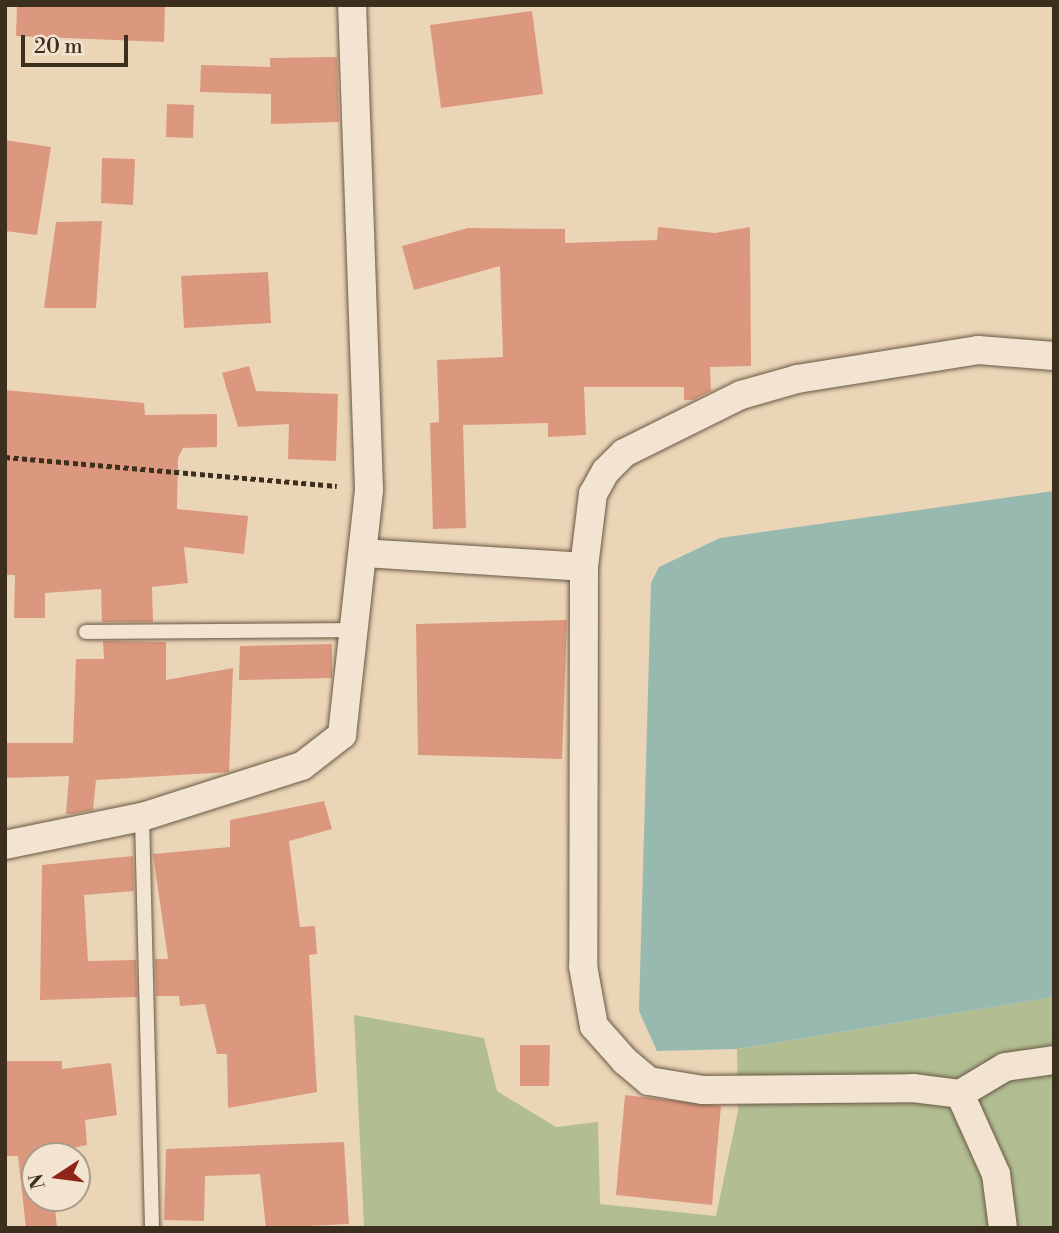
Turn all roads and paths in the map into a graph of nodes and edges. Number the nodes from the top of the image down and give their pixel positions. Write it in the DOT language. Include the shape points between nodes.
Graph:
graph roads {
  1 [pos="352,5"];
  2 [pos="1054,356"];
  3 [pos="5,457"];
  4 [pos="369,489"];
  5 [pos="363,554"];
  6 [pos="584,567"];
  7 [pos="355,630"];
  8 [pos="86,632"];
  9 [pos="142,817"];
  10 [pos="5,845"];
  11 [pos="1054,1060"];
  12 [pos="960,1094"];
  13 [pos="152,1228"];
  14 [pos="1003,1228"];
  1 -- 4 [label="street"];
  2 -- 6 [label="street" via="978,350 797,379 741,395 624,453 606,471 593,494"];
  3 -- 4 [label="path"];
  4 -- 5 [label="street"];
  5 -- 6 [label="street"];
  5 -- 7 [label="street"];
  6 -- 12 [label="street" via="583,966 594,1026 649,1081 731,1093 913,1088"];
  7 -- 8 [label="lane"];
  7 -- 9 [label="street" via="342,735 330,750 302,766"];
  9 -- 10 [label="street"];
  9 -- 13 [label="lane"];
  11 -- 12 [label="street" via="1005,1067"];
  12 -- 14 [label="street" via="996,1174"];
}
